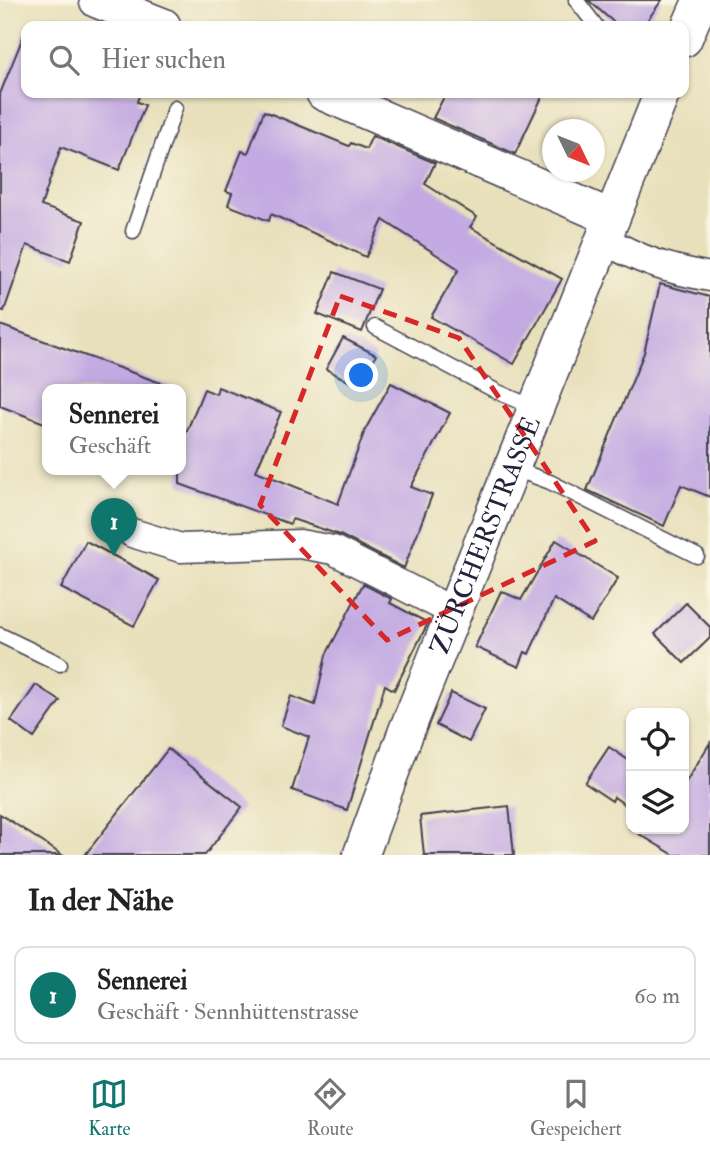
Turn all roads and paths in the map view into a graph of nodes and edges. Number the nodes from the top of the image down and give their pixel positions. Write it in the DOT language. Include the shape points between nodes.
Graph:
graph roads {
  1 [pos="97,0"];
  2 [pos="576,0"];
  3 [pos="701,0"];
  4 [pos="150,21"];
  5 [pos="592,21"];
  6 [pos="689,28"];
  7 [pos="335,98"];
  8 [pos="660,98"];
  9 [pos="175,108"];
  10 [pos="608,228"];
  11 [pos="133,231"];
  12 [pos="710,277"];
  13 [pos="375,327"];
  14 [pos="535,408"];
  15 [pos="512,468"];
  16 [pos="132,533"];
  17 [pos="697,556"];
  18 [pos="454,612"];
  19 [pos="0,635"];
  20 [pos="60,664"];
  21 [pos="361,855"];
  1 -- 4 [label="street"];
  2 -- 5 [label="lane"];
  3 -- 6 [label="street"];
  7 -- 10 [label="street"];
  8 -- 10 [label="street, ZÜRCHERSTRASSE"];
  9 -- 11 [label="lane"];
  10 -- 12 [label="street" via="635,258"];
  10 -- 14 [label="street, ZÜRCHERSTRASSE"];
  13 -- 14 [label="lane"];
  14 -- 15 [label="street, ZÜRCHERSTRASSE"];
  15 -- 17 [label="lane" via="550,482"];
  15 -- 18 [label="street, ZÜRCHERSTRASSE"];
  16 -- 18 [label="street" via="181,548 300,544 332,550"];
  18 -- 21 [label="street, ZÜRCHERSTRASSE"];
  19 -- 20 [label="lane"];
}
